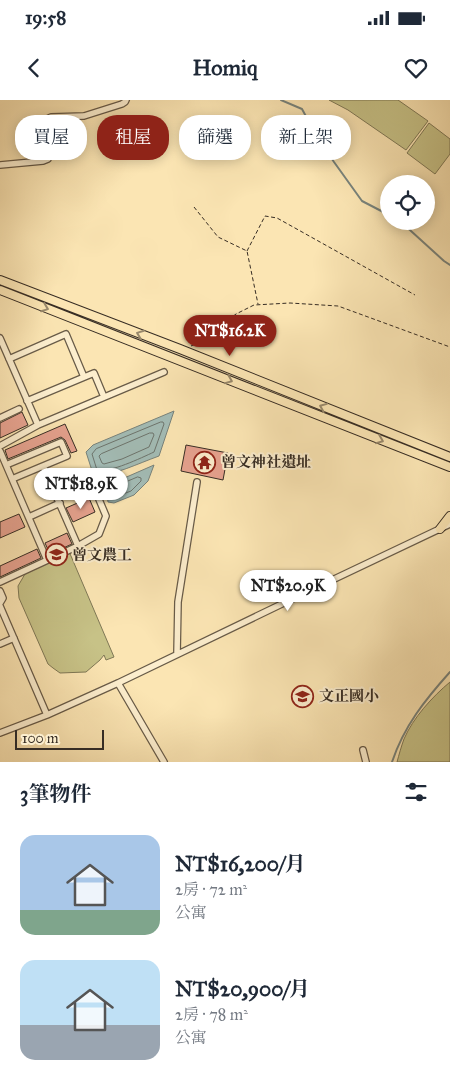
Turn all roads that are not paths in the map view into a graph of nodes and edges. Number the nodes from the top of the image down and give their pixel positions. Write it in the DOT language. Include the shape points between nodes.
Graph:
graph roads {
  1 [pos="126,100"];
  2 [pos="0,165"];
  3 [pos="0,280"];
  4 [pos="0,290"];
  5 [pos="0,338"];
  6 [pos="9,359"];
  7 [pos="164,372"];
  8 [pos="84,377"];
  9 [pos="104,397"];
  10 [pos="27,401"];
  11 [pos="19,409"];
  12 [pos="0,418"];
  13 [pos="38,426"];
  14 [pos="0,446"];
  15 [pos="0,451"];
  16 [pos="450,457"];
  17 [pos="440,463"];
  18 [pos="6,466"];
  19 [pos="43,466"];
  20 [pos="450,467"];
  21 [pos="450,473"];
  22 [pos="12,479"];
  23 [pos="197,482"];
  24 [pos="98,497"];
  25 [pos="60,503"];
  26 [pos="450,516"];
  27 [pos="29,518"];
  28 [pos="450,524"];
  29 [pos="440,529"];
  30 [pos="78,546"];
  31 [pos="47,560"];
  32 [pos="0,582"];
  33 [pos="0,591"];
  34 [pos="0,604"];
  35 [pos="14,638"];
  36 [pos="0,644"];
  37 [pos="177,654"];
  38 [pos="118,683"];
  39 [pos="47,715"];
  40 [pos="0,734"];
  41 [pos="363,750"];
  42 [pos="164,762"];
  43 [pos="366,762"];
  1 -- 2 [label="street" via="84,116 47,119 48,159"];
  16 -- 3 [label="main road, one-way"];
  4 -- 17 [label="main road, one-way"];
  5 -- 6 [label="street"];
  6 -- 8 [label="street" via="66,334"];
  6 -- 10 [label="street"];
  7 -- 9 [label="street"];
  8 -- 9 [label="street" via="94,373"];
  8 -- 10 [label="street"];
  9 -- 13 [label="street"];
  10 -- 13 [label="street"];
  11 -- 12 [label="street"];
  13 -- 14 [label="street"];
  15 -- 18 [label="street"];
  17 -- 20 [label="main road"];
  17 -- 21 [label="main road"];
  18 -- 19 [label="street" via="61,442 66,456"];
  18 -- 22 [label="street"];
  19 -- 22 [label="street"];
  19 -- 25 [label="street"];
  22 -- 27 [label="street"];
  23 -- 37 [label="street" via="178,602"];
  24 -- 30 [label="street" via="106,516 99,534"];
  25 -- 27 [label="street"];
  25 -- 30 [label="street"];
  26 -- 29 [label="main road"];
  27 -- 31 [label="street"];
  28 -- 29 [label="street"];
  29 -- 37 [label="street"];
  30 -- 31 [label="street"];
  31 -- 32 [label="street"];
  33 -- 34 [label="street" via="3,598"];
  34 -- 35 [label="street"];
  35 -- 36 [label="street"];
  35 -- 39 [label="street"];
  37 -- 38 [label="street"];
  38 -- 39 [label="street"];
  38 -- 42 [label="street"];
  39 -- 40 [label="street"];
  41 -- 43 [label="street"];
}
